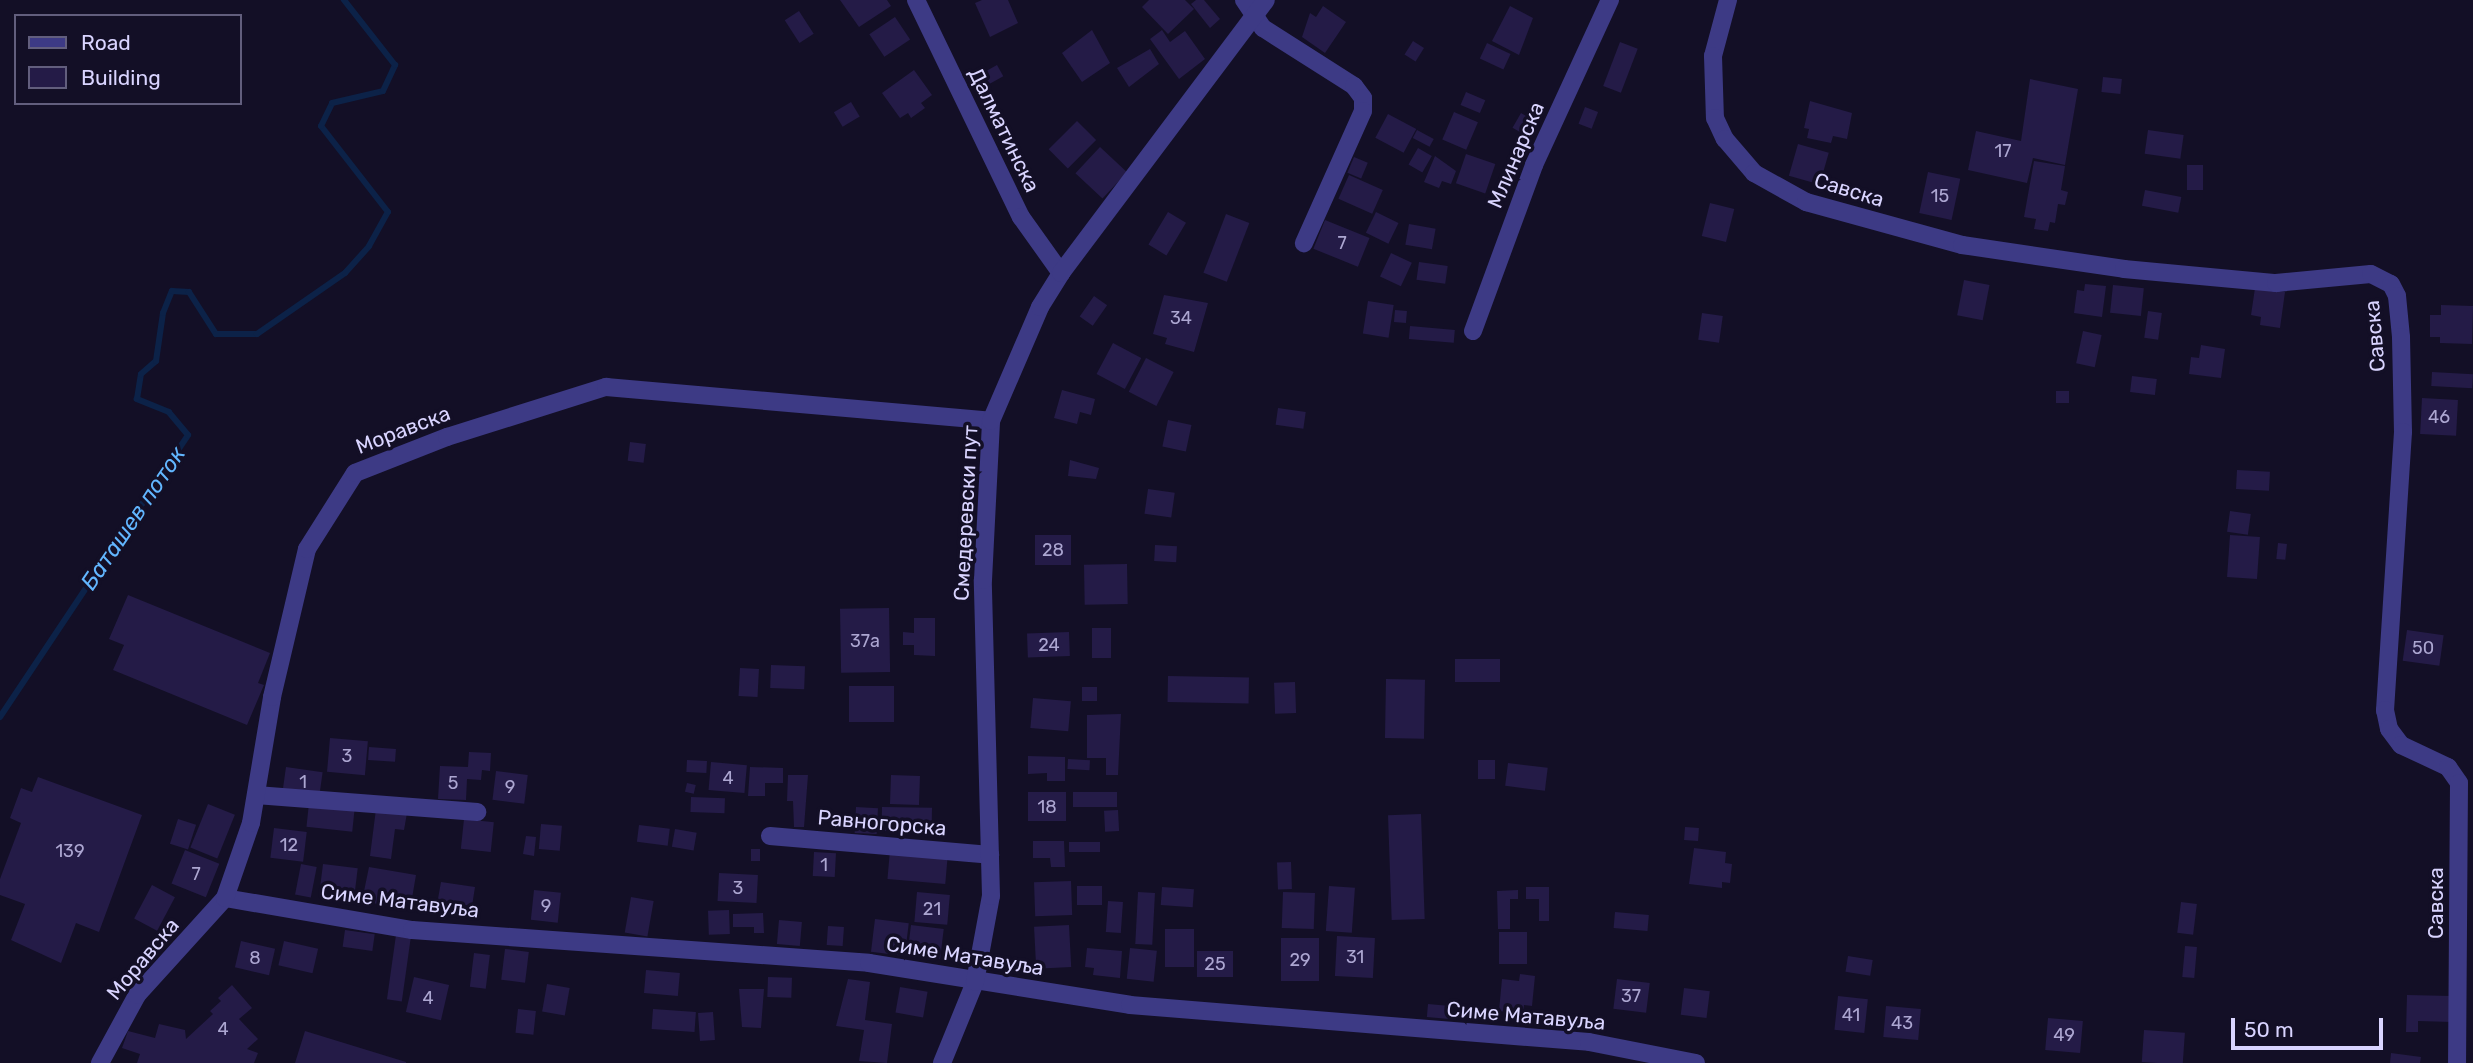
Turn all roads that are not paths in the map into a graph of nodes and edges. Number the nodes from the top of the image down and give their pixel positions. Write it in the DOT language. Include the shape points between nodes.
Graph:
graph roads {
  1 [pos="916,0"];
  2 [pos="1244,0"];
  3 [pos="1266,0"];
  4 [pos="1610,0"];
  5 [pos="1728,0"];
  6 [pos="1254,18"];
  7 [pos="1304,243"];
  8 [pos="1061,273"];
  9 [pos="1473,331"];
  10 [pos="991,421"];
  11 [pos="256,795"];
  12 [pos="477,812"];
  13 [pos="770,836"];
  14 [pos="990,855"];
  15 [pos="226,898"];
  16 [pos="975,982"];
  17 [pos="100,1063"];
  18 [pos="942,1063"];
  19 [pos="1696,1063"];
  20 [pos="2457,1063"];
  1 -- 8 [label="street, Далматинска" via="1021,217"];
  2 -- 6 [label="street"];
  3 -- 6 [label="street, Смедеревски пут"];
  4 -- 9 [label="street, Млинарска" via="1534,165"];
  5 -- 20 [label="street, Савска" via="1713,56 1715,118 1725,139 1754,173 1806,202 1962,245 2124,269 2276,283 2371,274 2391,284 2397,296 2401,337 2403,432 2385,710 2389,729 2401,745 2448,767 2459,783"];
  6 -- 7 [label="street" via="1354,86 1363,98 1363,111"];
  6 -- 8 [label="street, Смедеревски пут"];
  8 -- 10 [label="street, Смедеревски пут" via="1040,307"];
  10 -- 11 [label="street, Моравска" via="606,387 447,437 355,473 307,549 272,697"];
  10 -- 14 [label="street, Смедеревски пут" via="983,580"];
  11 -- 12 [label="street"];
  11 -- 15 [label="street, Моравска"];
  13 -- 14 [label="street, Равногорска"];
  14 -- 16 [label="street, Смедеревски пут" via="991,896"];
  15 -- 16 [label="street, Симе Матавуља" via="412,930 869,962"];
  15 -- 17 [label="street, Моравска" via="136,995"];
  16 -- 18 [label="street, Смедеревски пут"];
  16 -- 19 [label="street, Симе Матавуља" via="1130,1005 1589,1042"];
}
